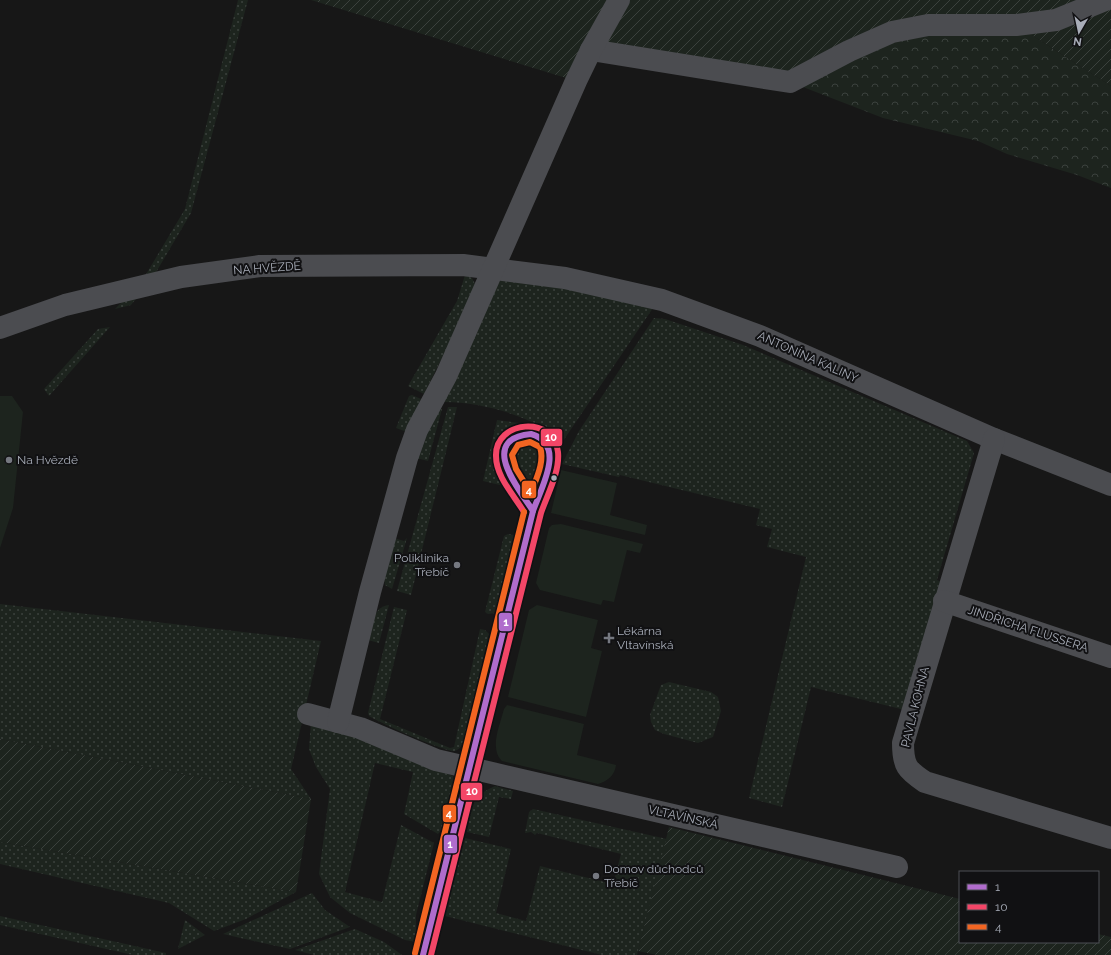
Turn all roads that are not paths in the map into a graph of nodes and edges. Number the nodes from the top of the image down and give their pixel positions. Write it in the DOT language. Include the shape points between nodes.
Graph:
graph roads {
  1 [pos="619,0"];
  2 [pos="1105,0"];
  3 [pos="591,50"];
  4 [pos="494,268"];
  5 [pos="0,328"];
  6 [pos="994,438"];
  7 [pos="1111,485"];
  8 [pos="533,511"];
  9 [pos="944,601"];
  10 [pos="1111,657"];
  11 [pos="308,714"];
  12 [pos="338,722"];
  13 [pos="470,768"];
  14 [pos="1111,838"];
  15 [pos="897,867"];
  16 [pos="423,955"];
  1 -- 3 [label="street"];
  2 -- 3 [label="street" via="1056,20 1016,25 928,25 892,32 790,82"];
  3 -- 4 [label="street"];
  4 -- 5 [label="street, NA HVĚZDĚ" via="463,265 260,266 166,281 65,305"];
  4 -- 6 [label="street, ANTONÍNA KALINY" via="565,278 662,300 760,336"];
  4 -- 12 [label="street" via="446,376 417,430 407,458"];
  6 -- 7 [label="street, ANTONÍNA KALINY"];
  6 -- 9 [label="street, PAVLA KOHNA"];
  8 -- 13 [label="street"];
  9 -- 10 [label="street, JINDŘICHA FLUSSERA"];
  9 -- 14 [label="street, PAVLA KOHNA" via="903,743 903,759 910,772 926,782"];
  11 -- 12 [label="street, VLTAVÍNSKÁ"];
  12 -- 13 [label="street, VLTAVÍNSKÁ" via="360,728 436,760"];
  13 -- 15 [label="street, VLTAVÍNSKÁ"];
  13 -- 16 [label="street"];
}
